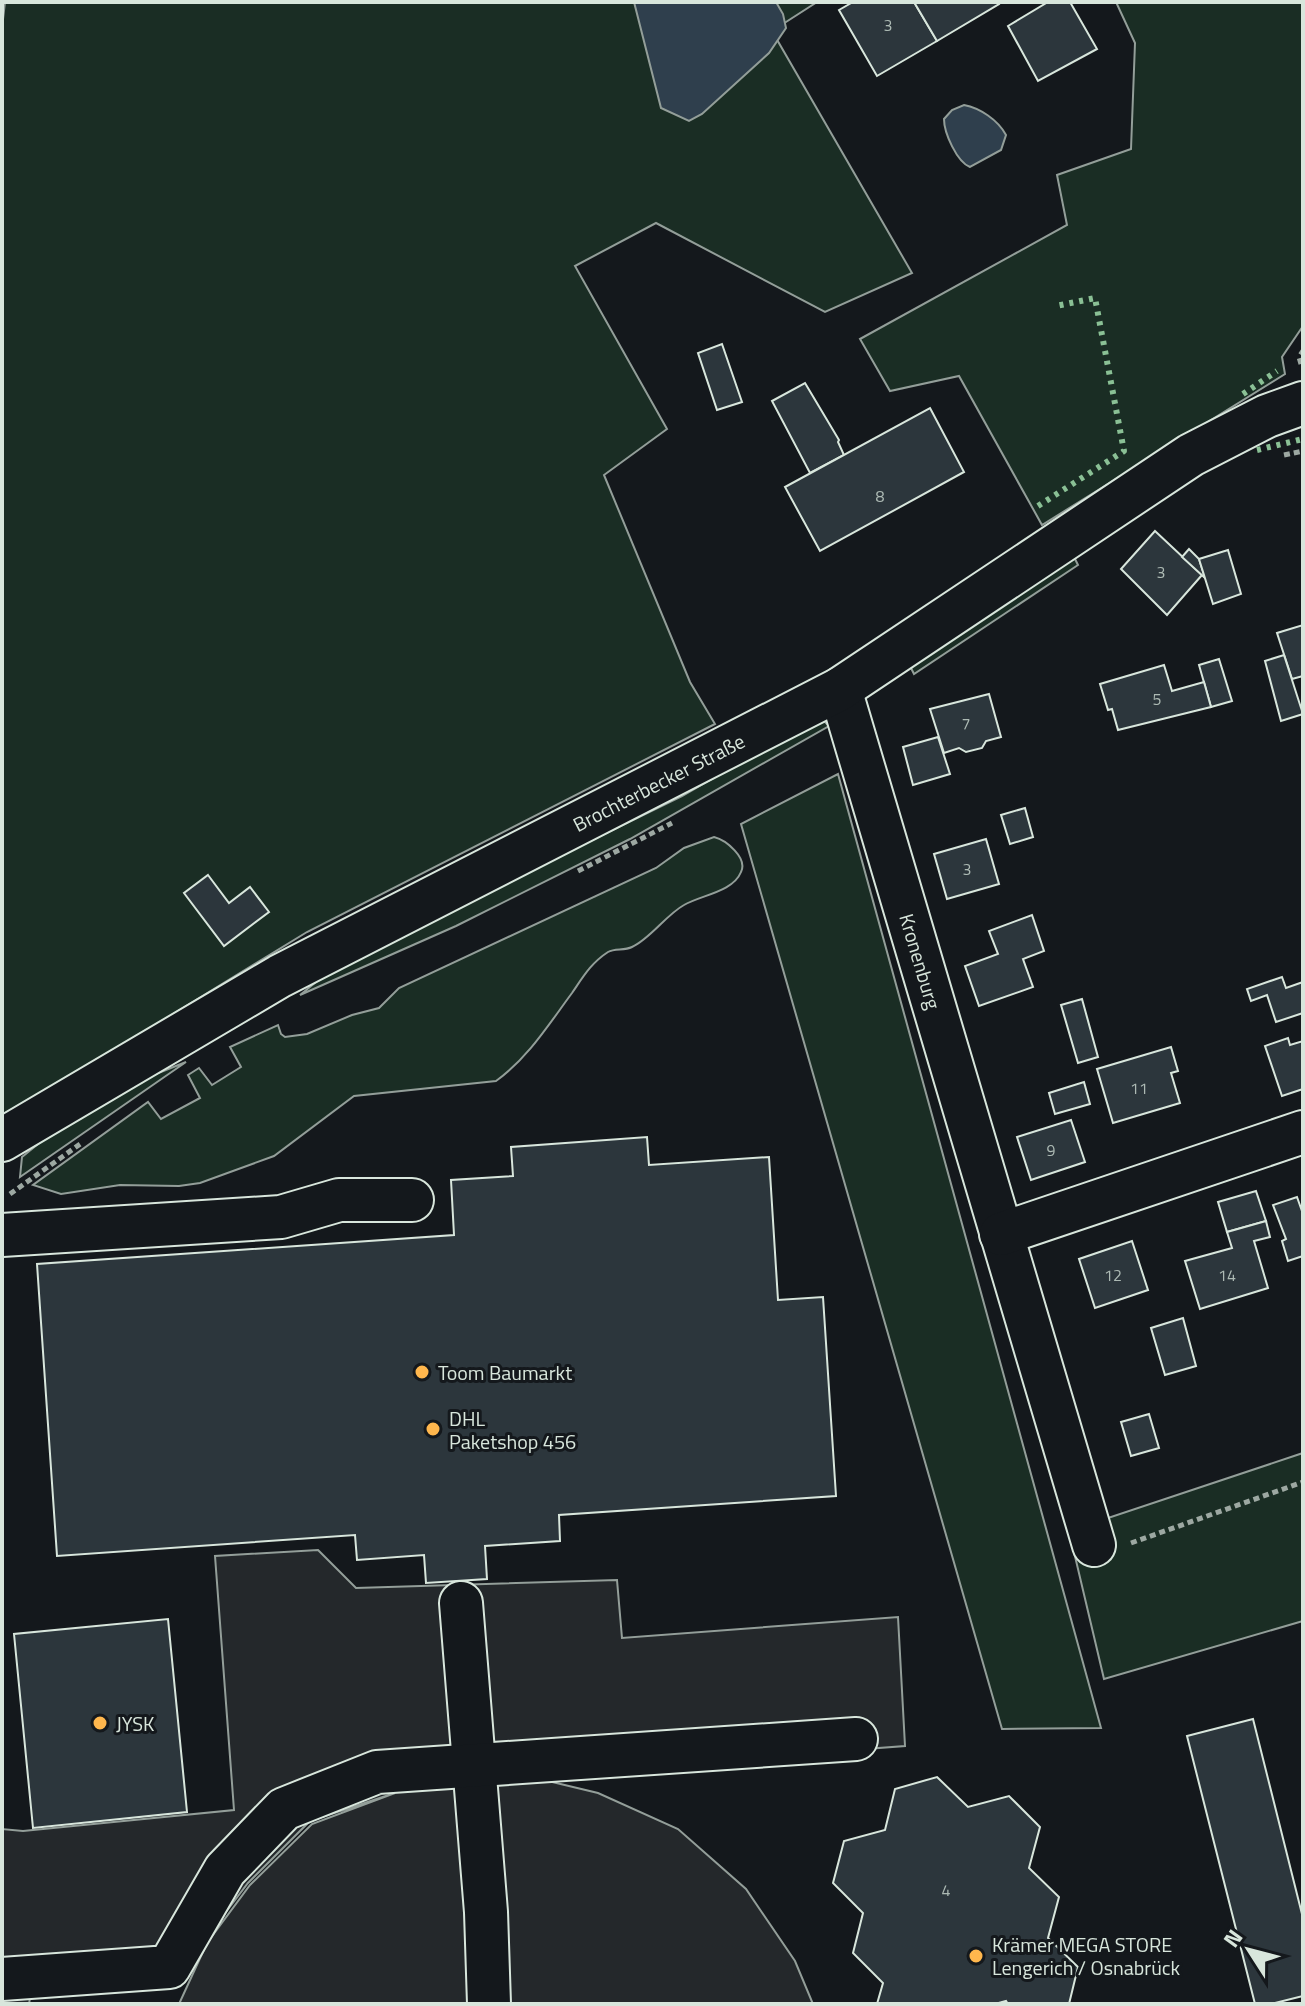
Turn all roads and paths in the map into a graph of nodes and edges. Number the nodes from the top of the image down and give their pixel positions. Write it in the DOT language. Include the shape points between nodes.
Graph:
graph roads {
  1 [pos="1303,403"];
  2 [pos="840,689"];
  3 [pos="1303,1132"];
  4 [pos="2,1141"];
  5 [pos="412,1200"];
  6 [pos="1001,1234"];
  7 [pos="2,1235"];
  8 [pos="1303,1482"];
  9 [pos="1094,1545"];
  10 [pos="461,1603"];
  11 [pos="856,1739"];
  12 [pos="474,1766"];
  13 [pos="2,1979"];
  14 [pos="489,2004"];
  1 -- 2 [label="street, Brochterbecker Straße" via="1191,455"];
  2 -- 4 [label="street, Brochterbecker Straße" via="280,976"];
  2 -- 6 [label="street, Kronenburg"];
  3 -- 6 [label="street"];
  5 -- 7 [label="street" via="339,1200 281,1217"];
  6 -- 9 [label="street, Kronenburg"];
  8 -- 9 [label="path" via="1135,1542"];
  10 -- 12 [label="street"];
  11 -- 12 [label="street"];
  12 -- 13 [label="street" via="377,1772 284,1809 225,1870 169,1967"];
  12 -- 14 [label="street"];
}
